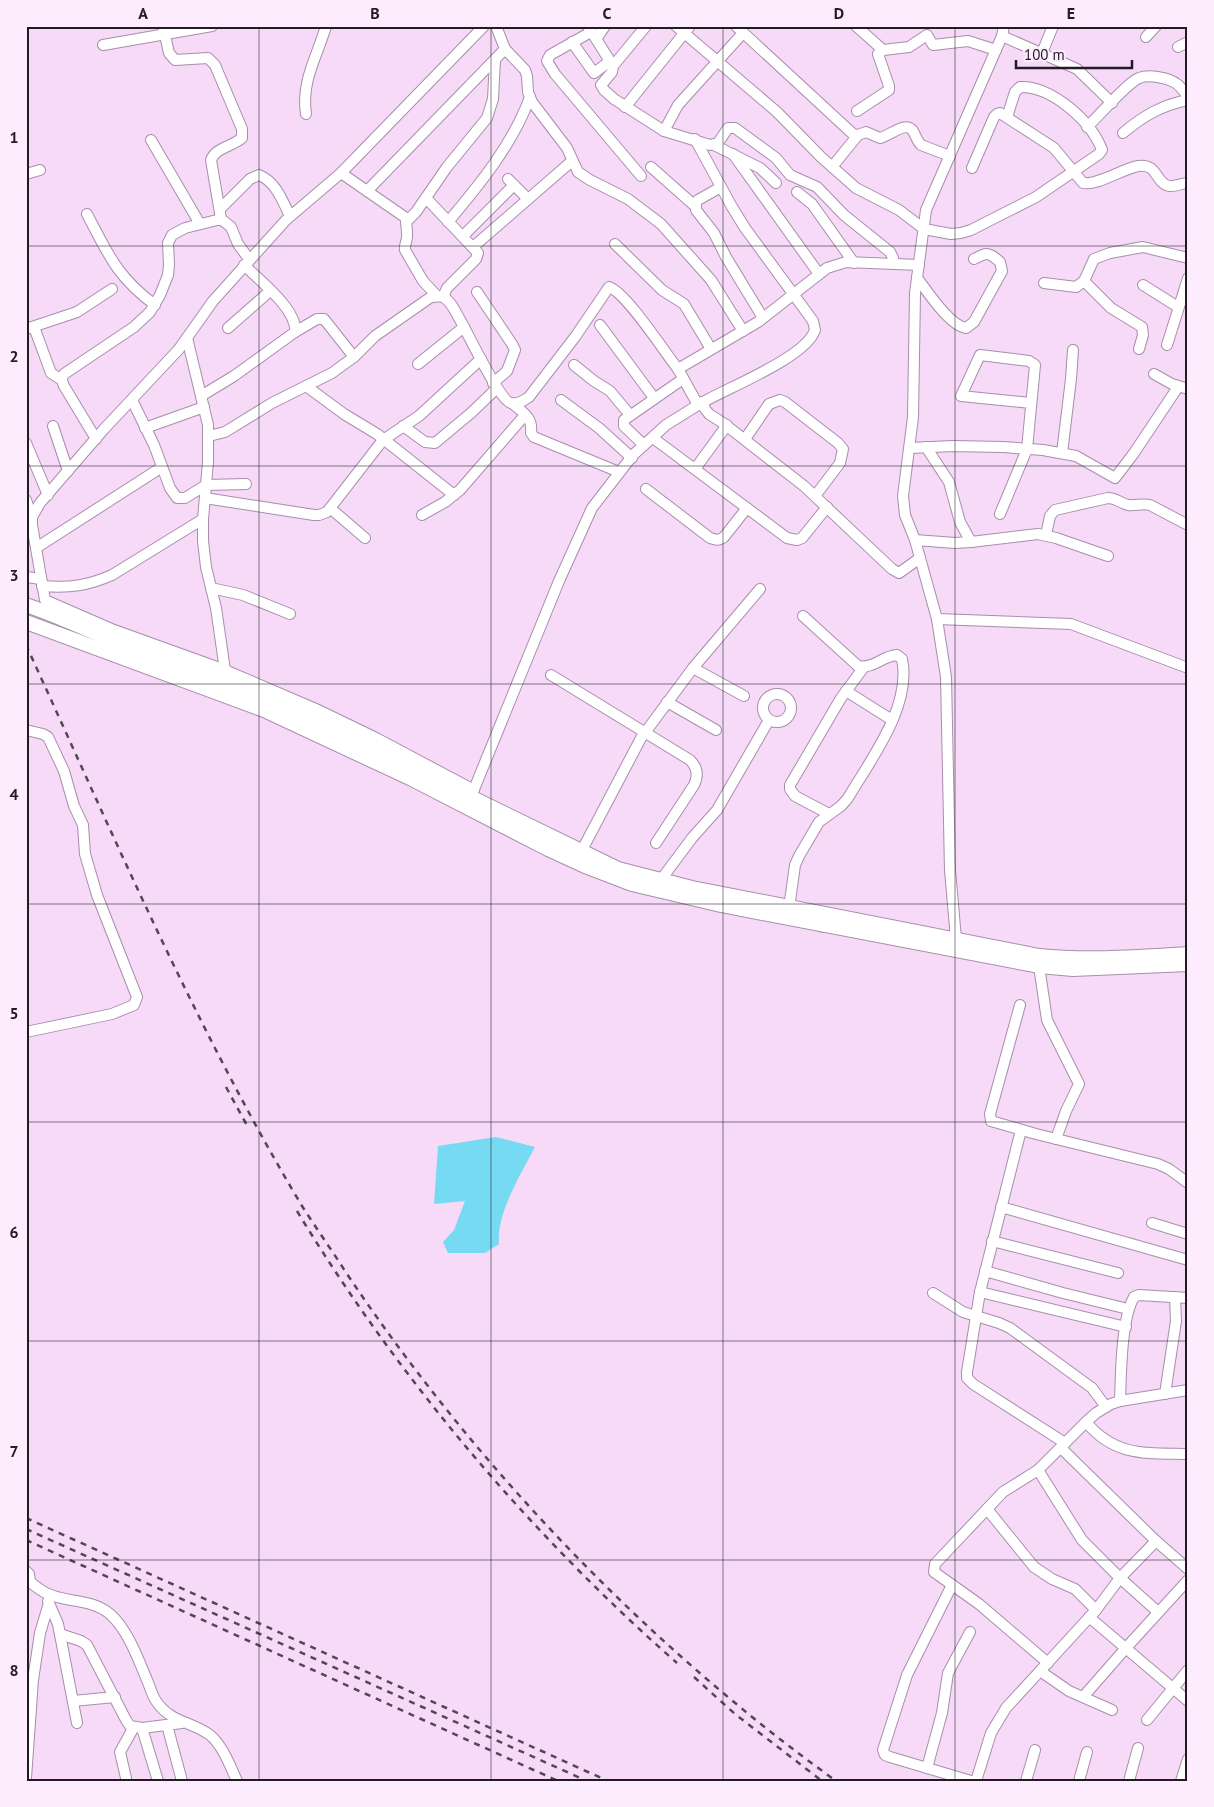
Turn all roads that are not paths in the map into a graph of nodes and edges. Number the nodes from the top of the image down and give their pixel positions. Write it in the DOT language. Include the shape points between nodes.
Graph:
graph roads {
  1 [pos="212,26"];
  2 [pos="326,26"];
  3 [pos="484,26"];
  4 [pos="496,26"];
  5 [pos="605,26"];
  6 [pos="646,26"];
  7 [pos="856,26"];
  8 [pos="1053,26"];
  9 [pos="1156,26"];
  10 [pos="683,28"];
  11 [pos="164,30"];
  12 [pos="739,30"];
  13 [pos="927,31"];
  14 [pos="1003,31"];
  15 [pos="591,32"];
  16 [pos="1146,38"];
  17 [pos="572,42"];
  18 [pos="103,46"];
  19 [pos="505,49"];
  20 [pos="883,50"];
  21 [pos="996,50"];
  22 [pos="1042,53"];
  23 [pos="495,60"];
  24 [pos="718,61"];
  25 [pos="612,63"];
  26 [pos="530,97"];
  27 [pos="1188,98"];
  28 [pos="1112,103"];
  29 [pos="625,107"];
  30 [pos="857,110"];
  31 [pos="306,114"];
  32 [pos="1006,117"];
  33 [pos="1087,127"];
  34 [pos="664,131"];
  35 [pos="1123,133"];
  36 [pos="858,134"];
  37 [pos="150,140"];
  38 [pos="695,140"];
  39 [pos="714,145"];
  40 [pos="733,154"];
  41 [pos="950,156"];
  42 [pos="572,161"];
  43 [pos="652,167"];
  44 [pos="832,167"];
  45 [pos="972,168"];
  46 [pos="40,170"];
  47 [pos="1075,171"];
  48 [pos="341,173"];
  49 [pos="26,174"];
  50 [pos="641,176"];
  51 [pos="776,183"];
  52 [pos="1188,183"];
  53 [pos="721,187"];
  54 [pos="367,191"];
  55 [pos="797,192"];
  56 [pos="426,198"];
  57 [pos="528,199"];
  58 [pos="695,206"];
  59 [pos="87,214"];
  60 [pos="220,214"];
  61 [pos="290,216"];
  62 [pos="406,222"];
  63 [pos="448,222"];
  64 [pos="200,224"];
  65 [pos="924,229"];
  66 [pos="463,236"];
  67 [pos="615,244"];
  68 [pos="473,247"];
  69 [pos="1188,258"];
  70 [pos="974,259"];
  71 [pos="247,262"];
  72 [pos="854,263"];
  73 [pos="894,264"];
  74 [pos="919,265"];
  75 [pos="819,274"];
  76 [pos="917,278"];
  77 [pos="1188,278"];
  78 [pos="1084,282"];
  79 [pos="1044,283"];
  80 [pos="1143,285"];
  81 [pos="112,289"];
  82 [pos="270,291"];
  83 [pos="477,292"];
  84 [pos="793,294"];
  85 [pos="440,297"];
  86 [pos="155,304"];
  87 [pos="1178,307"];
  88 [pos="763,318"];
  89 [pos="600,325"];
  90 [pos="464,327"];
  91 [pos="30,328"];
  92 [pos="228,328"];
  93 [pos="743,331"];
  94 [pos="294,332"];
  95 [pos="187,338"];
  96 [pos="1167,346"];
  97 [pos="711,349"];
  98 [pos="1073,350"];
  99 [pos="1139,350"];
  100 [pos="354,357"];
  101 [pos="481,359"];
  102 [pos="418,364"];
  103 [pos="574,365"];
  104 [pos="680,374"];
  105 [pos="1154,374"];
  106 [pos="62,380"];
  107 [pos="306,386"];
  108 [pos="495,386"];
  109 [pos="1183,388"];
  110 [pos="201,396"];
  111 [pos="654,398"];
  112 [pos="132,400"];
  113 [pos="561,400"];
  114 [pos="1031,403"];
  115 [pos="512,404"];
  116 [pos="700,404"];
  117 [pos="204,407"];
  118 [pos="525,415"];
  119 [pos="630,415"];
  120 [pos="53,426"];
  121 [pos="403,426"];
  122 [pos="727,426"];
  123 [pos="145,428"];
  124 [pos="209,436"];
  125 [pos="653,438"];
  126 [pos="96,439"];
  127 [pos="745,439"];
  128 [pos="383,440"];
  129 [pos="26,442"];
  130 [pos="644,445"];
  131 [pos="926,447"];
  132 [pos="910,448"];
  133 [pos="1027,448"];
  134 [pos="1062,453"];
  135 [pos="632,458"];
  136 [pos="162,467"];
  137 [pos="695,469"];
  138 [pos="68,471"];
  139 [pos="619,472"];
  140 [pos="246,484"];
  141 [pos="206,485"];
  142 [pos="646,489"];
  143 [pos="48,495"];
  144 [pos="454,495"];
  145 [pos="815,496"];
  146 [pos="205,498"];
  147 [pos="26,500"];
  148 [pos="827,507"];
  149 [pos="330,508"];
  150 [pos="747,508"];
  151 [pos="1000,514"];
  152 [pos="422,515"];
  153 [pos="32,517"];
  154 [pos="203,518"];
  155 [pos="1188,525"];
  156 [pos="1046,535"];
  157 [pos="366,538"];
  158 [pos="915,540"];
  159 [pos="971,542"];
  160 [pos="36,548"];
  161 [pos="1108,556"];
  162 [pos="920,558"];
  163 [pos="26,577"];
  164 [pos="42,583"];
  165 [pos="211,588"];
  166 [pos="760,589"];
  167 [pos="26,605"];
  168 [pos="290,614"];
  169 [pos="803,616"];
  170 [pos="937,619"];
  171 [pos="26,622"];
  172 [pos="693,668"];
  173 [pos="864,668"];
  174 [pos="1188,668"];
  175 [pos="224,670"];
  176 [pos="551,675"];
  177 [pos="846,691"];
  178 [pos="744,696"];
  179 [pos="667,702"];
  180 [pos="769,720"];
  181 [pos="892,720"];
  182 [pos="26,730"];
  183 [pos="716,730"];
  184 [pos="645,732"];
  185 [pos="449,792"];
  186 [pos="471,798"];
  187 [pos="829,814"];
  188 [pos="656,843"];
  189 [pos="581,852"];
  190 [pos="660,881"];
  191 [pos="789,908"];
  192 [pos="823,919"];
  193 [pos="956,939"];
  194 [pos="1188,954"];
  195 [pos="1188,964"];
  196 [pos="1039,966"];
  197 [pos="1020,1005"];
  198 [pos="26,1032"];
  199 [pos="1021,1130"];
  200 [pos="1056,1139"];
  201 [pos="1185,1177"];
  202 [pos="1001,1208"];
  203 [pos="1152,1224"];
  204 [pos="1188,1234"];
  205 [pos="992,1241"];
  206 [pos="1188,1260"];
  207 [pos="985,1271"];
  208 [pos="1118,1273"];
  209 [pos="980,1292"];
  210 [pos="933,1293"];
  211 [pos="1175,1297"];
  212 [pos="1188,1298"];
  213 [pos="1128,1309"];
  214 [pos="976,1317"];
  215 [pos="1126,1328"];
  216 [pos="1188,1390"];
  217 [pos="1165,1394"];
  218 [pos="1120,1401"];
  219 [pos="1106,1407"];
  220 [pos="1086,1422"];
  221 [pos="1063,1445"];
  222 [pos="1188,1454"];
  223 [pos="1038,1470"];
  224 [pos="987,1509"];
  225 [pos="1156,1541"];
  226 [pos="1188,1569"];
  227 [pos="26,1571"];
  228 [pos="1120,1578"];
  229 [pos="1188,1580"];
  230 [pos="28,1582"];
  231 [pos="952,1585"];
  232 [pos="44,1592"];
  233 [pos="49,1603"];
  234 [pos="1158,1612"];
  235 [pos="1092,1613"];
  236 [pos="970,1632"];
  237 [pos="60,1634"];
  238 [pos="1125,1648"];
  239 [pos="1048,1663"];
  240 [pos="1188,1670"];
  241 [pos="1040,1671"];
  242 [pos="1172,1688"];
  243 [pos="115,1697"];
  244 [pos="1084,1697"];
  245 [pos="73,1701"];
  246 [pos="1188,1701"];
  247 [pos="1112,1710"];
  248 [pos="1147,1720"];
  249 [pos="77,1723"];
  250 [pos="183,1723"];
  251 [pos="28,1725"];
  252 [pos="167,1725"];
  253 [pos="138,1727"];
  254 [pos="1138,1748"];
  255 [pos="1035,1750"];
  256 [pos="1087,1752"];
  257 [pos="1188,1759"];
  258 [pos="927,1768"];
  259 [pos="26,1778"];
  260 [pos="126,1778"];
  261 [pos="158,1781"];
  262 [pos="182,1781"];
  263 [pos="237,1781"];
  264 [pos="971,1781"];
  265 [pos="976,1781"];
  266 [pos="1026,1781"];
  267 [pos="1079,1781"];
  268 [pos="1128,1781"];
  269 [pos="1181,1781"];
  1 -- 11 [label="street"];
  2 -- 31 [label="street" via="306,87"];
  3 -- 48 [label="street"];
  4 -- 19 [label="street"];
  5 -- 15 [label="street"];
  6 -- 25 [label="street"];
  7 -- 20 [label="street"];
  8 -- 22 [label="street"];
  9 -- 16 [label="street"];
  10 -- 24 [label="street"];
  10 -- 29 [label="street"];
  11 -- 18 [label="street"];
  11 -- 60 [label="street" via="169,53 174,60 202,58 212,61 242,129 242,138 212,156"];
  12 -- 24 [label="street"];
  12 -- 36 [label="street" via="852,134"];
  13 -- 20 [label="street" via="909,47"];
  13 -- 21 [label="street" via="933,45 968,41"];
  14 -- 21 [label="street"];
  14 -- 22 [label="street"];
  15 -- 17 [label="street"];
  15 -- 25 [label="street"];
  17 -- 25 [label="street" via="595,73"];
  17 -- 50 [label="street" via="550,54 548,65"];
  19 -- 23 [label="street"];
  19 -- 26 [label="street" via="525,70"];
  20 -- 30 [label="street" via="878,54 889,90"];
  21 -- 41 [label="street"];
  22 -- 28 [label="street" via="1077,69"];
  23 -- 54 [label="street"];
  23 -- 56 [label="street" via="493,99 487,118"];
  24 -- 34 [label="street" via="678,104"];
  24 -- 44 [label="street" via="777,112"];
  25 -- 29 [label="street" via="612,72 602,82 602,88"];
  26 -- 42 [label="street" via="567,148"];
  26 -- 63 [label="street" via="518,124 489,171"];
  27 -- 28 [label="street" via="1171,80 1142,77"];
  27 -- 35 [label="street" via="1141,118"];
  28 -- 33 [label="street"];
  29 -- 34 [label="street"];
  32 -- 33 [label="street" via="1015,92 1023,87 1060,100"];
  32 -- 45 [label="street" via="997,114 994,117"];
  32 -- 47 [label="street" via="1054,148"];
  33 -- 47 [label="street" via="1102,150"];
  34 -- 38 [label="street"];
  36 -- 41 [label="street" via="866,132 880,138 908,126 921,145"];
  36 -- 44 [label="street"];
  37 -- 64 [label="street"];
  38 -- 39 [label="street"];
  38 -- 53 [label="street"];
  39 -- 40 [label="street"];
  39 -- 73 [label="street" via="728,128 735,128 776,158 790,175 817,187 844,215 890,252"];
  40 -- 51 [label="street" via="764,171"];
  40 -- 75 [label="street"];
  41 -- 65 [label="street" via="926,210"];
  42 -- 57 [label="street"];
  42 -- 93 [label="street" via="582,176 628,199 661,224 711,280"];
  43 -- 58 [label="street"];
  44 -- 65 [label="street" via="856,188 898,210"];
  46 -- 49 [label="street"];
  47 -- 52 [label="street" via="1086,184 1145,166 1170,186"];
  47 -- 65 [label="street" via="1029,201 966,232 951,234"];
  48 -- 54 [label="street"];
  48 -- 61 [label="street"];
  53 -- 58 [label="street" via="698,200"];
  53 -- 84 [label="street" via="745,228"];
  54 -- 62 [label="street" via="403,215"];
  55 -- 72 [label="street" via="812,204"];
  56 -- 62 [label="street"];
  56 -- 63 [label="street"];
  57 -- 66 [label="street" via="511,182"];
  57 -- 68 [label="street"];
  58 -- 88 [label="street"];
  59 -- 86 [label="street" via="115,266 130,284"];
  60 -- 61 [label="street" via="250,180 259,175 277,190"];
  60 -- 64 [label="street"];
  60 -- 71 [label="street" via="231,227"];
  61 -- 71 [label="street"];
  62 -- 85 [label="street" via="404,248 423,280"];
  63 -- 66 [label="street"];
  64 -- 86 [label="street" via="177,231 169,239 168,275"];
  65 -- 74 [label="street"];
  66 -- 68 [label="street"];
  67 -- 97 [label="street" via="662,290 684,304"];
  68 -- 85 [label="street" via="478,253 476,259"];
  69 -- 78 [label="street" via="1146,247 1110,252 1094,259"];
  70 -- 76 [label="street" via="990,254 1000,262 1002,271 974,322 966,328 953,321"];
  71 -- 82 [label="street"];
  71 -- 95 [label="street" via="213,301"];
  72 -- 73 [label="street"];
  72 -- 75 [label="street" via="846,262"];
  73 -- 74 [label="street"];
  74 -- 76 [label="street"];
  75 -- 84 [label="street"];
  76 -- 132 [label="street"];
  77 -- 87 [label="street"];
  78 -- 79 [label="street" via="1073,288"];
  78 -- 99 [label="street" via="1111,308 1142,328"];
  80 -- 87 [label="street"];
  81 -- 91 [label="street" via="77,312"];
  82 -- 92 [label="street"];
  82 -- 94 [label="street" via="285,306 295,327"];
  83 -- 108 [label="street" via="515,350 507,371"];
  84 -- 88 [label="street"];
  84 -- 116 [label="street" via="815,325 814,335 780,362"];
  85 -- 90 [label="street" via="452,306"];
  85 -- 100 [label="street" via="431,297 376,336"];
  86 -- 106 [label="street" via="134,327 64,374"];
  87 -- 96 [label="street"];
  88 -- 93 [label="street"];
  89 -- 111 [label="street"];
  90 -- 101 [label="street"];
  90 -- 102 [label="street"];
  91 -- 106 [label="street" via="51,372"];
  93 -- 97 [label="street"];
  94 -- 100 [label="street" via="317,319 324,319"];
  94 -- 110 [label="street"];
  95 -- 110 [label="street"];
  95 -- 112 [label="street"];
  97 -- 104 [label="street"];
  98 -- 134 [label="street"];
  100 -- 107 [label="street"];
  101 -- 108 [label="street"];
  101 -- 121 [label="street" via="419,416"];
  103 -- 119 [label="street" via="610,391"];
  104 -- 111 [label="street"];
  104 -- 115 [label="street" via="628,303 609,287 529,397"];
  104 -- 116 [label="street"];
  105 -- 109 [label="street"];
  106 -- 126 [label="street"];
  107 -- 124 [label="street" via="225,432"];
  107 -- 128 [label="street"];
  108 -- 115 [label="street"];
  108 -- 121 [label="street" via="471,413 435,443 425,442"];
  109 -- 134 [label="street" via="1115,478 1076,456"];
  110 -- 117 [label="street"];
  111 -- 119 [label="street"];
  112 -- 123 [label="street"];
  112 -- 126 [label="street"];
  113 -- 135 [label="street"];
  114 -- 114 [label="street" via="1033,362 980,355 961,396"];
  114 -- 133 [label="street"];
  115 -- 118 [label="street"];
  116 -- 122 [label="street"];
  116 -- 125 [label="street" via="666,425"];
  117 -- 123 [label="street"];
  117 -- 124 [label="street"];
  118 -- 139 [label="street" via="531,422 534,436"];
  118 -- 144 [label="street"];
  119 -- 130 [label="street" via="623,423"];
  120 -- 138 [label="street"];
  121 -- 128 [label="street"];
  122 -- 127 [label="street"];
  122 -- 137 [label="street"];
  123 -- 136 [label="street"];
  124 -- 141 [label="street"];
  125 -- 130 [label="street"];
  125 -- 137 [label="street"];
  126 -- 138 [label="street"];
  127 -- 145 [label="street"];
  127 -- 145 [label="street" via="769,404 780,400 838,443 842,449 840,463"];
  128 -- 144 [label="street"];
  128 -- 149 [label="street"];
  129 -- 143 [label="street"];
  130 -- 135 [label="street"];
  131 -- 132 [label="street"];
  131 -- 133 [label="street"];
  131 -- 159 [label="street" via="949,482 960,522"];
  132 -- 158 [label="street" via="903,505"];
  133 -- 134 [label="street"];
  133 -- 151 [label="street"];
  135 -- 139 [label="street"];
  136 -- 141 [label="street" via="177,498 184,498"];
  136 -- 160 [label="street"];
  137 -- 150 [label="street"];
  138 -- 143 [label="street"];
  139 -- 186 [label="street" via="592,508 584,525"];
  140 -- 141 [label="street"];
  141 -- 146 [label="street"];
  142 -- 150 [label="street" via="716,540 724,538"];
  143 -- 153 [label="street"];
  144 -- 152 [label="street"];
  145 -- 148 [label="street"];
  146 -- 149 [label="street" via="314,515 323,514"];
  146 -- 154 [label="street"];
  147 -- 153 [label="street"];
  148 -- 150 [label="street" via="802,538 793,540"];
  148 -- 162 [label="street" via="896,572 904,571"];
  149 -- 157 [label="street"];
  153 -- 160 [label="street"];
  154 -- 164 [label="street" via="98,582 68,588"];
  154 -- 165 [label="street" via="204,555"];
  155 -- 156 [label="street" via="1150,505 1126,504 1117,498 1108,498 1055,510 1050,516"];
  156 -- 159 [label="street"];
  156 -- 161 [label="street"];
  158 -- 159 [label="street"];
  158 -- 162 [label="street"];
  160 -- 164 [label="street"];
  162 -- 170 [label="street"];
  163 -- 164 [label="street"];
  164 -- 175 [label="street" via="45,600 114,630"];
  165 -- 168 [label="street" via="243,595"];
  165 -- 175 [label="street"];
  166 -- 172 [label="street"];
  167 -- 185 [label="main road" via="282,705"];
  169 -- 173 [label="street" via="854,663"];
  170 -- 174 [label="street" via="1071,624"];
  170 -- 193 [label="street" via="946,678 950,870"];
  171 -- 185 [label="main road" via="264,710 412,779"];
  172 -- 178 [label="street"];
  172 -- 179 [label="street"];
  173 -- 177 [label="street"];
  173 -- 181 [label="street" via="892,655 902,659 905,677"];
  175 -- 186 [label="street" via="376,738"];
  176 -- 184 [label="street"];
  177 -- 181 [label="street"];
  177 -- 187 [label="street" via="790,786 795,796"];
  179 -- 183 [label="street"];
  179 -- 184 [label="street"];
  180 -- 190 [label="street" via="717,810"];
  181 -- 187 [label="street" via="848,798"];
  182 -- 198 [label="street" via="48,737 64,772 83,825 85,854 97,895 137,997 134,1005 112,1014"];
  184 -- 188 [label="street" via="690,760 697,772 694,785"];
  184 -- 189 [label="street"];
  185 -- 186 [label="main road"];
  186 -- 189 [label="main road"];
  186 -- 192 [label="main road" via="586,866 632,884 721,905"];
  187 -- 191 [label="street" via="819,822 795,865"];
  189 -- 190 [label="main road" via="618,869"];
  190 -- 191 [label="main road"];
  191 -- 192 [label="main road"];
  192 -- 193 [label="main road"];
  192 -- 196 [label="main road"];
  193 -- 194 [label="main road" via="1061,958"];
  195 -- 196 [label="main road" via="1073,969"];
  196 -- 200 [label="street" via="1047,1020 1080,1084"];
  197 -- 199 [label="street" via="990,1114 991,1121"];
  199 -- 200 [label="street"];
  199 -- 202 [label="street"];
  200 -- 201 [label="street" via="1158,1164"];
  202 -- 205 [label="street"];
  202 -- 206 [label="street"];
  203 -- 204 [label="street"];
  205 -- 207 [label="street"];
  205 -- 208 [label="street"];
  207 -- 209 [label="street"];
  207 -- 213 [label="street"];
  209 -- 214 [label="street"];
  209 -- 215 [label="street"];
  210 -- 214 [label="street"];
  211 -- 212 [label="street"];
  211 -- 213 [label="street" via="1139,1295 1134,1297"];
  211 -- 217 [label="street" via="1175,1326"];
  213 -- 215 [label="street"];
  214 -- 219 [label="street" via="1010,1328 1092,1388"];
  214 -- 221 [label="street" via="967,1378"];
  215 -- 218 [label="street"];
  216 -- 217 [label="street"];
  217 -- 218 [label="street"];
  218 -- 219 [label="street"];
  219 -- 220 [label="street"];
  220 -- 221 [label="street"];
  220 -- 222 [label="street" via="1096,1434 1117,1447 1139,1453"];
  221 -- 223 [label="street"];
  221 -- 225 [label="street"];
  223 -- 224 [label="street" via="1003,1492"];
  223 -- 228 [label="street" via="1078,1535"];
  224 -- 231 [label="street" via="935,1564 934,1572"];
  224 -- 235 [label="street" via="1034,1567 1052,1580 1075,1589"];
  225 -- 226 [label="street"];
  225 -- 228 [label="street"];
  227 -- 230 [label="street"];
  228 -- 234 [label="street"];
  228 -- 235 [label="street"];
  229 -- 234 [label="street"];
  230 -- 232 [label="street"];
  231 -- 239 [label="street"];
  231 -- 258 [label="street" via="907,1675 882,1750 890,1757"];
  232 -- 233 [label="street"];
  232 -- 250 [label="street" via="98,1606 110,1614 129,1641 155,1699 171,1717"];
  233 -- 237 [label="street"];
  233 -- 251 [label="street" via="40,1633"];
  234 -- 238 [label="street"];
  235 -- 238 [label="street"];
  235 -- 239 [label="street"];
  236 -- 258 [label="street" via="948,1673"];
  237 -- 243 [label="street" via="87,1645"];
  237 -- 245 [label="street"];
  238 -- 242 [label="street"];
  238 -- 244 [label="street"];
  239 -- 241 [label="street"];
  240 -- 242 [label="street"];
  241 -- 244 [label="street" via="1060,1686"];
  241 -- 265 [label="street" via="998,1720"];
  242 -- 246 [label="street"];
  242 -- 248 [label="street"];
  243 -- 245 [label="street"];
  243 -- 253 [label="street" via="128,1723"];
  244 -- 247 [label="street"];
  245 -- 249 [label="street"];
  250 -- 252 [label="street"];
  250 -- 263 [label="street" via="216,1741"];
  251 -- 259 [label="street"];
  252 -- 253 [label="street"];
  252 -- 262 [label="street"];
  253 -- 260 [label="street" via="120,1752"];
  253 -- 261 [label="street"];
  254 -- 268 [label="street"];
  255 -- 266 [label="street"];
  256 -- 267 [label="street"];
  257 -- 269 [label="street"];
  258 -- 264 [label="street"];
}
